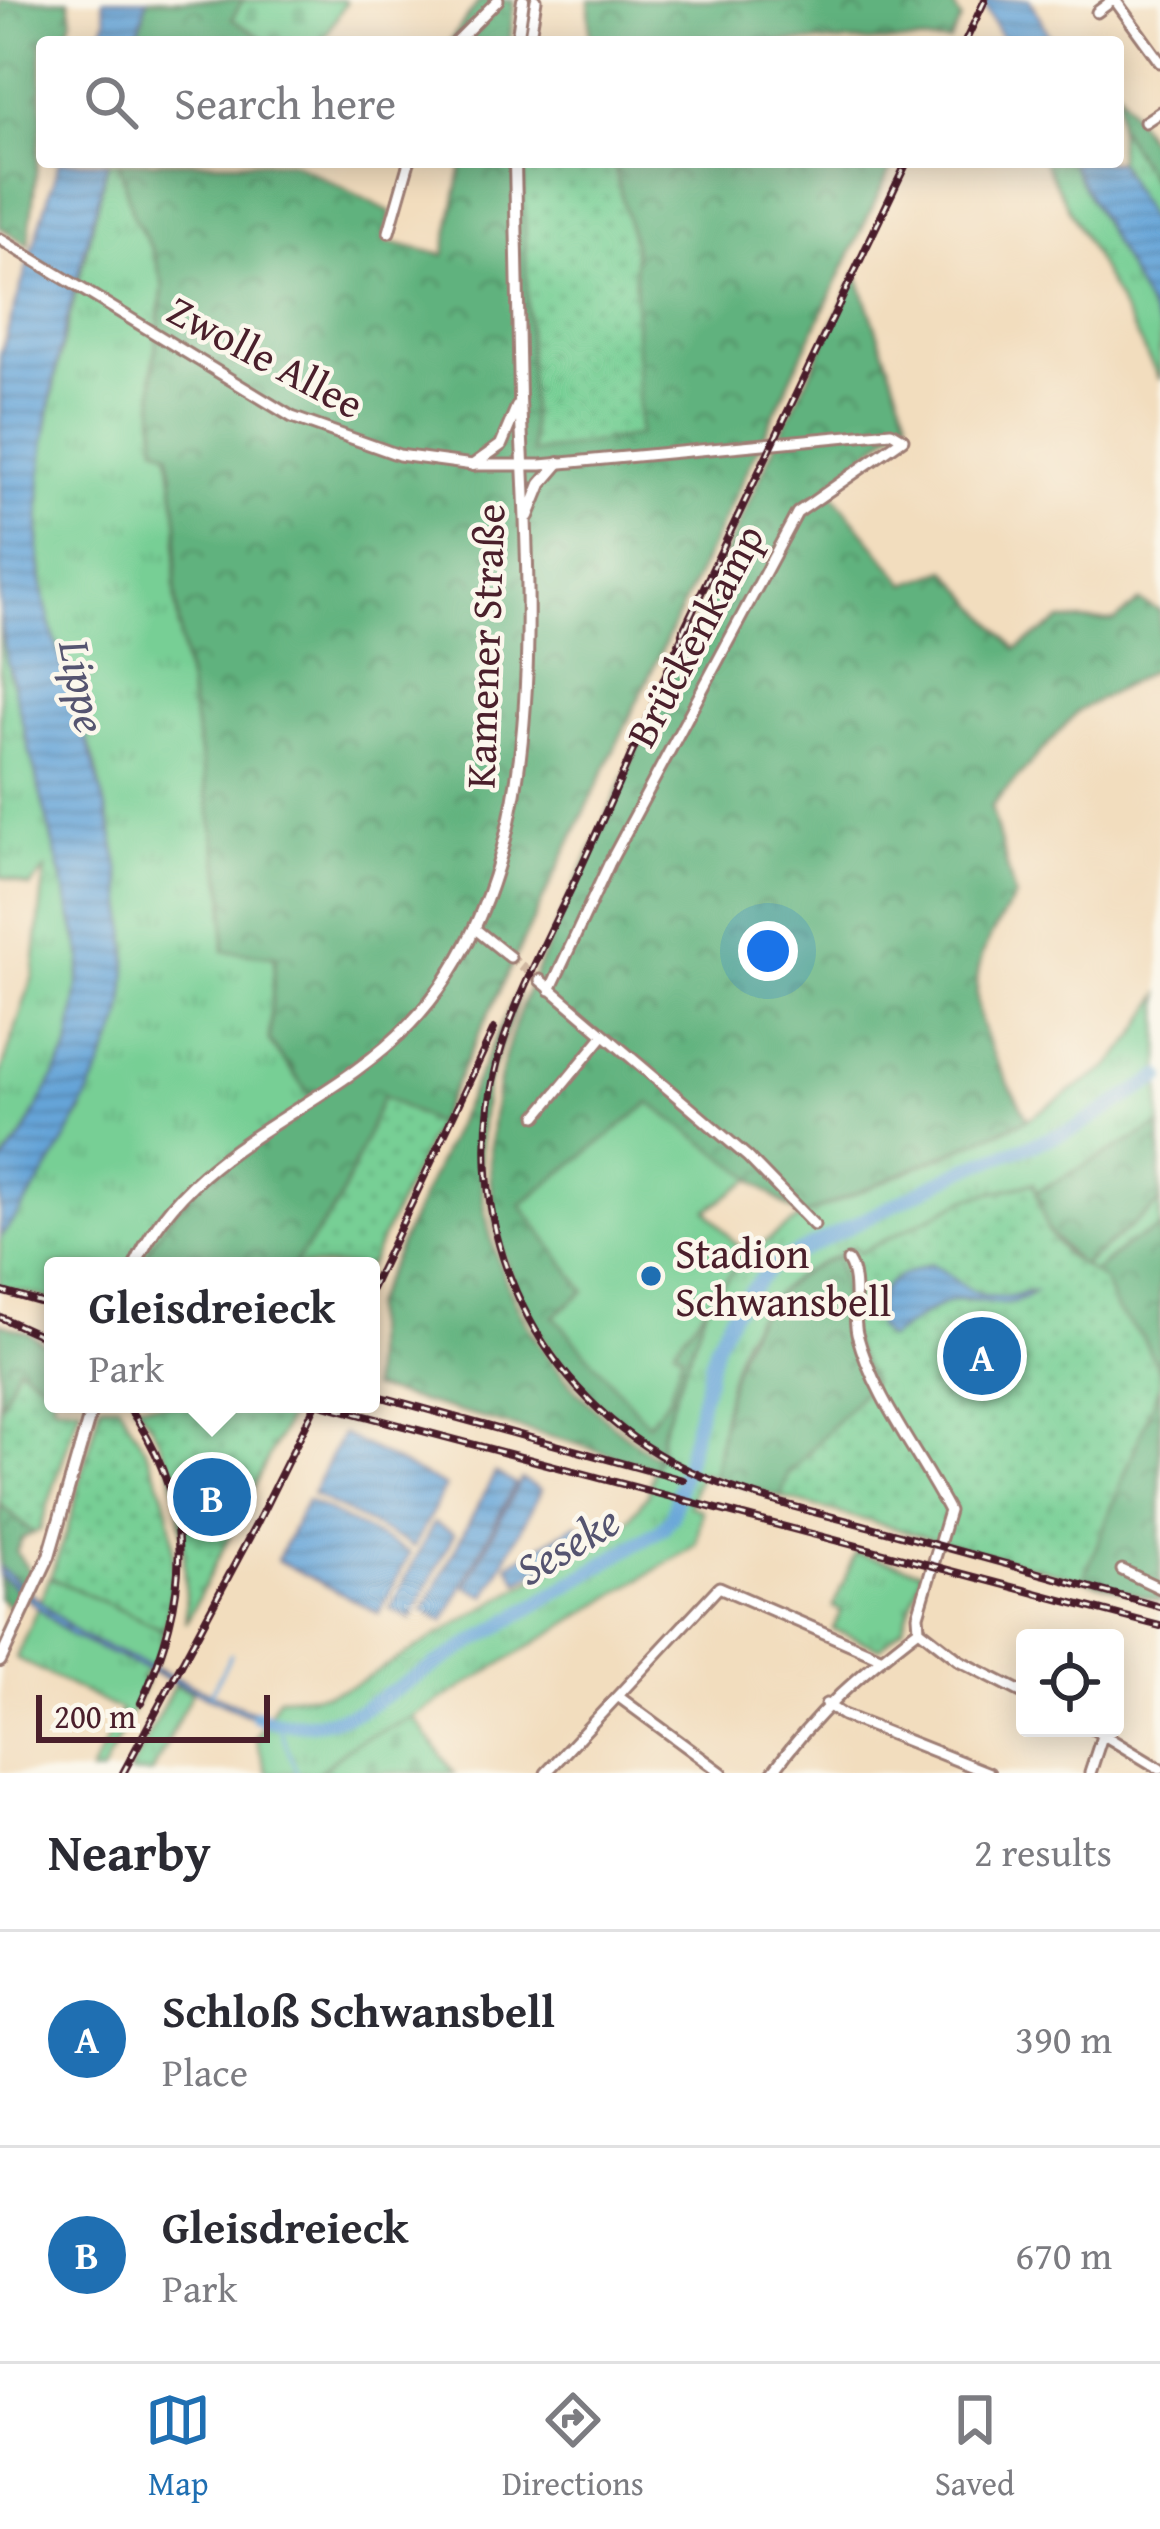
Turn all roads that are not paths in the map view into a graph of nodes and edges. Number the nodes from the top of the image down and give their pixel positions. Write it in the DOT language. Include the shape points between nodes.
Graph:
graph roads {
  1 [pos="498,0"];
  2 [pos="523,0"];
  3 [pos="536,0"];
  4 [pos="1114,0"];
  5 [pos="1097,12"];
  6 [pos="462,36"];
  7 [pos="519,36"];
  8 [pos="530,36"];
  9 [pos="1160,62"];
  10 [pos="1160,112"];
  11 [pos="1145,122"];
  12 [pos="408,168"];
  13 [pos="515,168"];
  14 [pos="389,232"];
  15 [pos="0,240"];
  16 [pos="520,399"];
  17 [pos="560,463"];
  18 [pos="473,465"];
  19 [pos="524,465"];
  20 [pos="525,525"];
  21 [pos="474,928"];
  22 [pos="510,957"];
  23 [pos="540,980"];
  24 [pos="550,990"];
  25 [pos="603,1036"];
  26 [pos="537,1116"];
  27 [pos="814,1225"];
  28 [pos="141,1257"];
  29 [pos="848,1261"];
  30 [pos="91,1413"];
  31 [pos="1122,1570"];
  32 [pos="1160,1588"];
  33 [pos="919,1630"];
  34 [pos="882,1658"];
  35 [pos="0,1661"];
  36 [pos="1016,1689"];
  37 [pos="619,1697"];
  38 [pos="826,1704"];
  39 [pos="1097,1737"];
  40 [pos="1108,1737"];
  41 [pos="1160,1769"];
  42 [pos="546,1773"];
  43 [pos="722,1773"];
  44 [pos="772,1773"];
  45 [pos="989,1773"];
  46 [pos="1090,1773"];
  1 -- 6 [label="street"];
  2 -- 7 [label="main road"];
  3 -- 8 [label="street"];
  4 -- 5 [label="street"];
  4 -- 9 [label="street"];
  10 -- 11 [label="street"];
  12 -- 14 [label="street"];
  13 -- 16 [label="main road, Kamener Straße"];
  15 -- 18 [label="street, Zwolle Allee" via="326,432 399,455"];
  16 -- 18 [label="main road" via="501,445"];
  16 -- 19 [label="main road, Kamener Straße"];
  17 -- 19 [label="street, Brückenkamp"];
  17 -- 20 [label="main road" via="541,484"];
  17 -- 24 [label="street, Brückenkamp" via="891,432 903,439 808,504 787,529"];
  18 -- 19 [label="street, Zwolle Allee"];
  19 -- 20 [label="main road, Kamener Straße"];
  20 -- 21 [label="main road, Kamener Straße" via="517,767 500,856"];
  21 -- 22 [label="street"];
  21 -- 28 [label="main road, Kamener Straße" via="411,1023 360,1068 206,1170"];
  23 -- 24 [label="street"];
  24 -- 25 [label="street"];
  25 -- 26 [label="street"];
  25 -- 27 [label="street" via="736,1147"];
  29 -- 33 [label="street" via="862,1353 949,1510"];
  30 -- 35 [label="main road" via="58,1532"];
  31 -- 32 [label="street"];
  33 -- 34 [label="street"];
  33 -- 36 [label="street"];
  34 -- 37 [label="street" via="719,1587"];
  34 -- 38 [label="street"];
  37 -- 42 [label="street"];
  37 -- 43 [label="street"];
  38 -- 44 [label="street"];
  38 -- 45 [label="street"];
  39 -- 46 [label="street"];
  40 -- 41 [label="street"];
}
